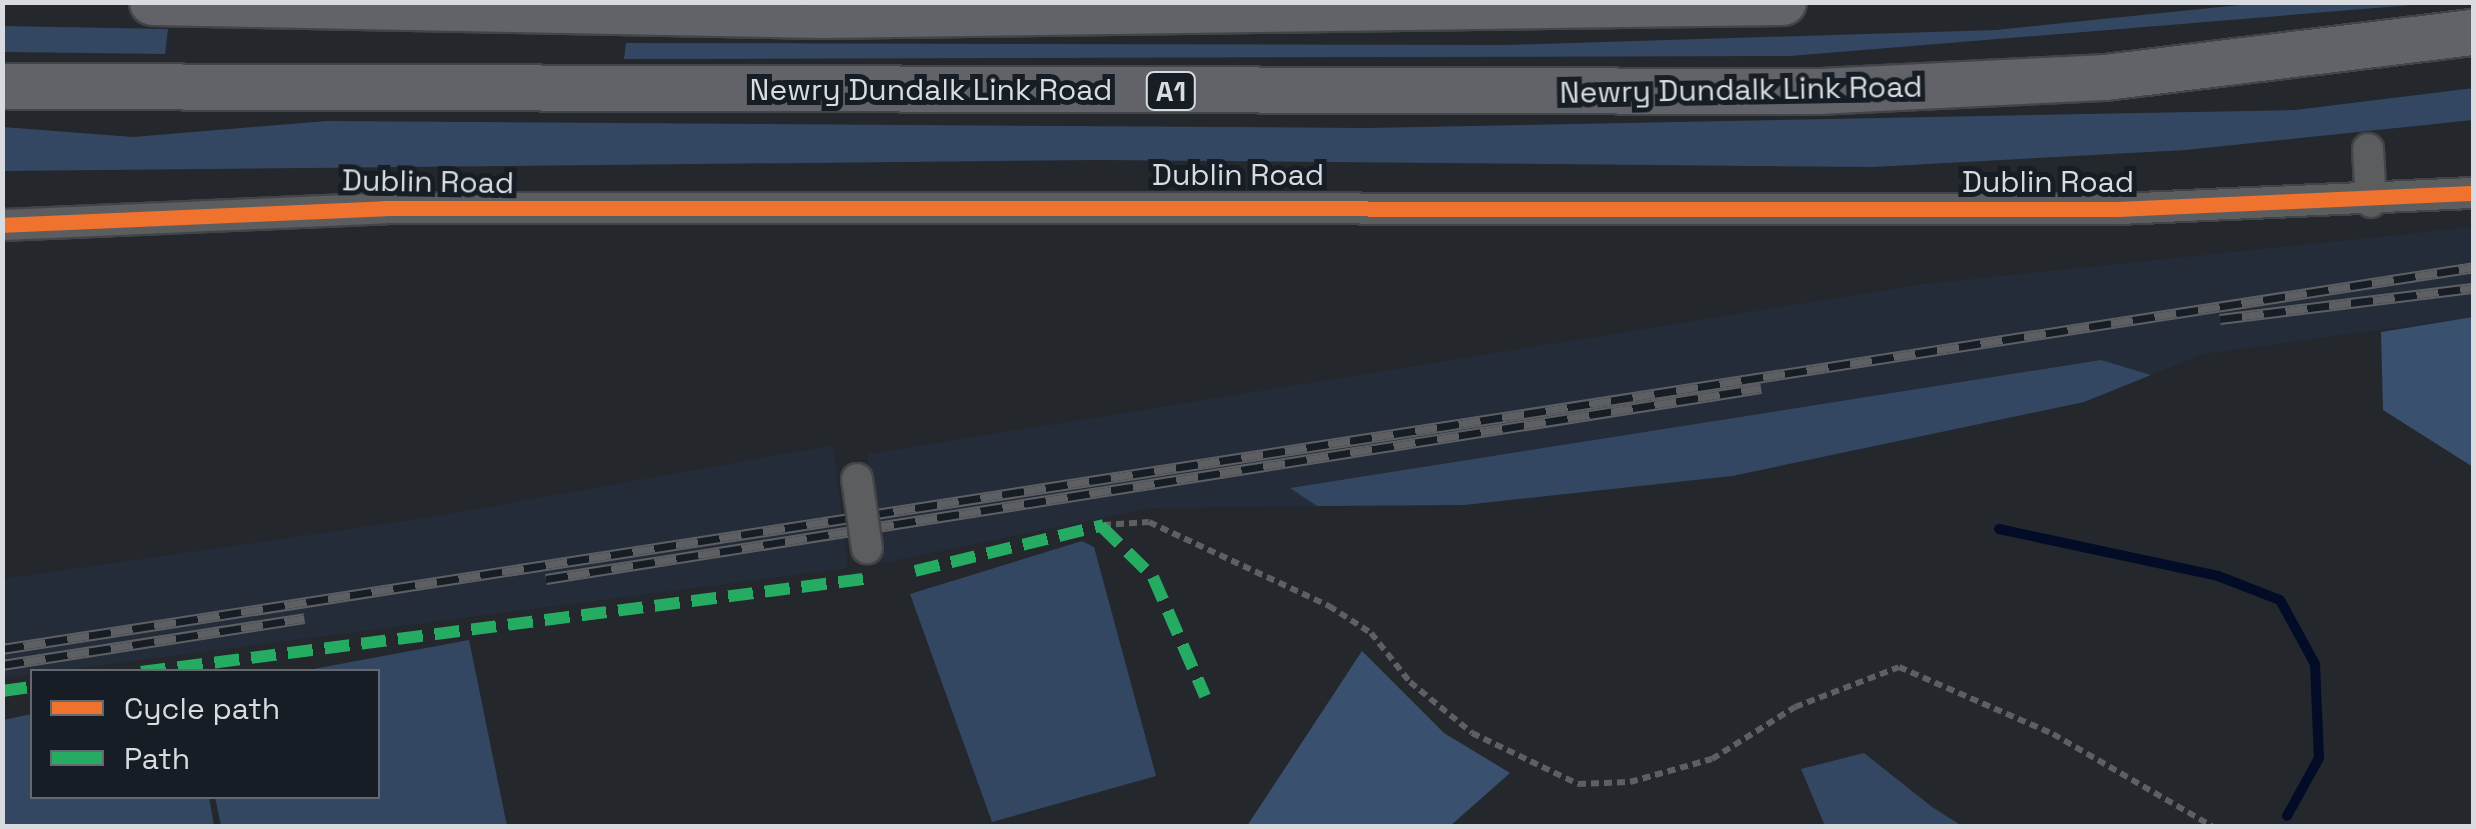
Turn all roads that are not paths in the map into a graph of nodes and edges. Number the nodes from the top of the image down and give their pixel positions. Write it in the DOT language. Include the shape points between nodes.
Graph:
graph roads {
  1 [pos="152,2"];
  2 [pos="1783,2"];
  3 [pos="2474,32"];
  4 [pos="2474,46"];
  5 [pos="2337,52"];
  6 [pos="2,86"];
  7 [pos="2368,148"];
  8 [pos="2474,193"];
  9 [pos="2370,202"];
  10 [pos="2,225"];
  11 [pos="857,479"];
  12 [pos="867,548"];
  1 -- 2 [label="highway" via="822,15"];
  3 -- 5 [label="highway, A1"];
  4 -- 5 [label="highway"];
  5 -- 6 [label="highway, Newry Dundalk Link Road / A1" via="2105,77 1818,91"];
  7 -- 9 [label="street"];
  8 -- 9 [label="street, Dublin Road"];
  9 -- 10 [label="street, Dublin Road" via="384,208"];
  11 -- 12 [label="street, bridge"];
}
